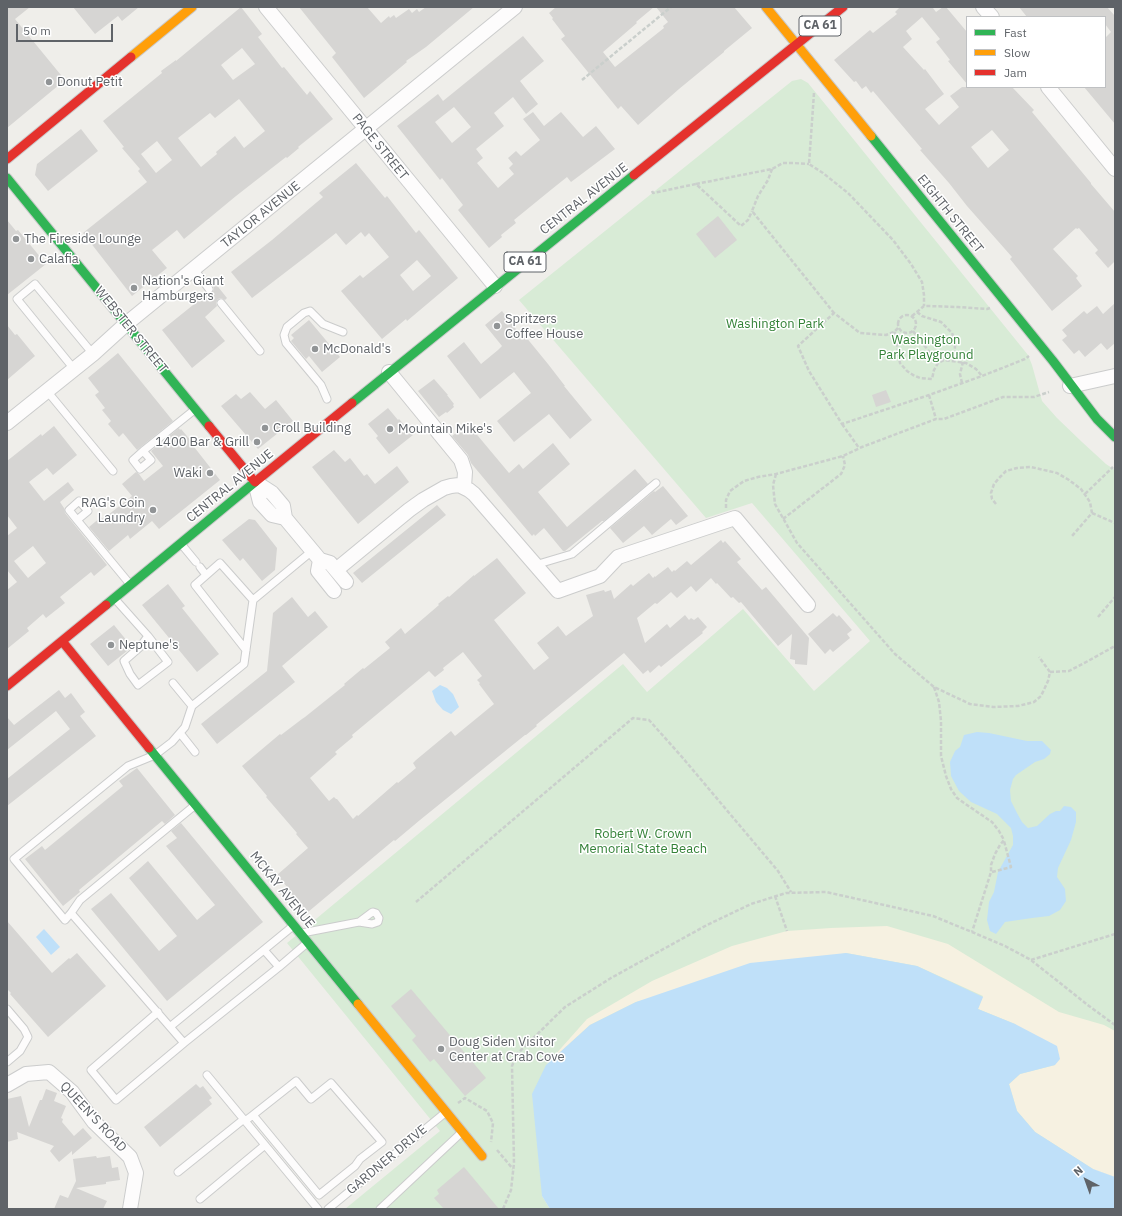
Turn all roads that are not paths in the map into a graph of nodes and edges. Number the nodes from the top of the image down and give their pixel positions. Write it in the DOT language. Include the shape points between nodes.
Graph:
graph roads {
  1 [pos="192,7"];
  2 [pos="266,7"];
  3 [pos="515,7"];
  4 [pos="766,7"];
  5 [pos="844,7"];
  6 [pos="983,7"];
  7 [pos="991,16"];
  8 [pos="796,45"];
  9 [pos="1049,88"];
  10 [pos="366,129"];
  11 [pos="7,159"];
  12 [pos="1115,169"];
  13 [pos="7,178"];
  14 [pos="194,270"];
  15 [pos="495,286"];
  16 [pos="209,288"];
  17 [pos="221,303"];
  18 [pos="126,324"];
  19 [pos="344,332"];
  20 [pos="260,352"];
  21 [pos="93,354"];
  22 [pos="74,369"];
  23 [pos="389,372"];
  24 [pos="1115,376"];
  25 [pos="1070,386"];
  26 [pos="47,391"];
  27 [pos="327,399"];
  28 [pos="194,409"];
  29 [pos="7,423"];
  30 [pos="1115,437"];
  31 [pos="144,451"];
  32 [pos="112,471"];
  33 [pos="255,482"];
  34 [pos="656,483"];
  35 [pos="464,487"];
  36 [pos="77,520"];
  37 [pos="181,543"];
  38 [pos="316,556"];
  39 [pos="535,565"];
  40 [pos="336,570"];
  41 [pos="206,575"];
  42 [pos="346,582"];
  43 [pos="130,585"];
  44 [pos="334,592"];
  45 [pos="114,598"];
  46 [pos="253,600"];
  47 [pos="808,604"];
  48 [pos="148,636"];
  49 [pos="62,641"];
  50 [pos="246,650"];
  51 [pos="173,683"];
  52 [pos="7,686"];
  53 [pos="192,706"];
  54 [pos="180,733"];
  55 [pos="195,752"];
  56 [pos="155,755"];
  57 [pos="195,805"];
  58 [pos="71,913"];
  59 [pos="359,922"];
  60 [pos="294,925"];
  61 [pos="300,934"];
  62 [pos="308,942"];
  63 [pos="264,950"];
  64 [pos="278,967"];
  65 [pos="7,1009"];
  66 [pos="158,1012"];
  67 [pos="171,1026"];
  68 [pos="184,1043"];
  69 [pos="7,1062"];
  70 [pos="208,1075"];
  71 [pos="7,1085"];
  72 [pos="446,1113"];
  73 [pos="253,1115"];
  74 [pos="245,1120"];
  75 [pos="462,1132"];
  76 [pos="265,1145"];
  77 [pos="482,1156"];
  78 [pos="178,1172"];
  79 [pos="200,1199"];
  80 [pos="130,1209"];
  81 [pos="318,1209"];
  82 [pos="328,1209"];
  83 [pos="380,1209"];
  1 -- 11 [label="main road"];
  2 -- 10 [label="street, PAGE STREET"];
  3 -- 10 [label="street, TAYLOR AVENUE"];
  4 -- 8 [label="main road, EIGHTH STREET"];
  5 -- 8 [label="main road, CENTRAL AVENUE / CA 61"];
  6 -- 7 [label="street"];
  8 -- 15 [label="main road, CENTRAL AVENUE / CA 61"];
  8 -- 25 [label="main road, EIGHTH STREET"];
  9 -- 12 [label="street"];
  10 -- 14 [label="street, TAYLOR AVENUE"];
  10 -- 15 [label="street, PAGE STREET"];
  13 -- 18 [label="main road, WEBSTER STREET"];
  14 -- 16 [label="lane"];
  14 -- 18 [label="street, TAYLOR AVENUE"];
  15 -- 23 [label="main road, CENTRAL AVENUE / CA 61"];
  17 -- 20 [label="lane"];
  18 -- 21 [label="street, TAYLOR AVENUE"];
  18 -- 28 [label="main road, WEBSTER STREET"];
  19 -- 27 [label="lane" via="323,324 310,311 287,327 284,335 286,343 321,385"];
  21 -- 22 [label="street, TAYLOR AVENUE"];
  21 -- 22 [label="lane" via="35,284 17,299"];
  22 -- 26 [label="street, TAYLOR AVENUE"];
  23 -- 33 [label="main road, CENTRAL AVENUE / CA 61"];
  23 -- 35 [label="street" via="461,460 465,472"];
  24 -- 25 [label="street"];
  25 -- 30 [label="main road, EIGHTH STREET"];
  26 -- 29 [label="street, TAYLOR AVENUE"];
  26 -- 32 [label="lane"];
  28 -- 31 [label="lane"];
  28 -- 33 [label="main road, WEBSTER STREET"];
  33 -- 37 [label="main road, CENTRAL AVENUE"];
  33 -- 38 [label="street, WEBSTER STREET" via="272,493 283,506 284,518"];
  34 -- 39 [label="lane" via="572,554"];
  35 -- 39 [label="street" via="474,494"];
  35 -- 40 [label="street" via="451,486 423,500"];
  36 -- 43 [label="lane"];
  37 -- 41 [label="lane"];
  37 -- 43 [label="main road, CENTRAL AVENUE"];
  38 -- 40 [label="street, WEBSTER STREET" via="330,562"];
  38 -- 44 [label="street" via="318,572"];
  38 -- 46 [label="lane"];
  39 -- 47 [label="street" via="558,591 600,576 618,557 735,518"];
  40 -- 42 [label="street, WEBSTER STREET"];
  41 -- 46 [label="lane" via="220,563"];
  41 -- 50 [label="lane" via="195,585"];
  43 -- 45 [label="main road, CENTRAL AVENUE"];
  45 -- 48 [label="lane"];
  45 -- 49 [label="main road, CENTRAL AVENUE"];
  46 -- 50 [label="lane"];
  48 -- 48 [label="lane" via="168,662 138,685 124,661"];
  49 -- 52 [label="main road, CENTRAL AVENUE"];
  49 -- 56 [label="main road, MCKAY AVENUE"];
  50 -- 53 [label="lane" via="244,664"];
  51 -- 53 [label="lane"];
  53 -- 54 [label="lane" via="185,727"];
  54 -- 55 [label="lane"];
  54 -- 56 [label="lane"];
  56 -- 57 [label="main road, MCKAY AVENUE"];
  56 -- 58 [label="lane" via="128,766 14,859 65,920"];
  57 -- 58 [label="lane" via="80,900"];
  57 -- 60 [label="main road, MCKAY AVENUE"];
  58 -- 66 [label="lane"];
  59 -- 61 [label="lane"];
  60 -- 61 [label="main road, MCKAY AVENUE"];
  60 -- 63 [label="lane"];
  61 -- 62 [label="main road, MCKAY AVENUE"];
  62 -- 64 [label="lane"];
  62 -- 72 [label="main road, MCKAY AVENUE"];
  63 -- 64 [label="lane"];
  63 -- 67 [label="lane"];
  64 -- 68 [label="lane"];
  65 -- 69 [label="lane" via="24,1029 28,1038 20,1051"];
  66 -- 67 [label="lane"];
  66 -- 68 [label="lane" via="91,1070 116,1100"];
  67 -- 68 [label="lane"];
  70 -- 74 [label="lane"];
  71 -- 80 [label="street, QUEEN'S ROAD" via="26,1074 49,1072 72,1092 94,1122 130,1157 136,1173"];
  72 -- 75 [label="main road, MCKAY AVENUE"];
  72 -- 82 [label="lane, GARDNER DRIVE"];
  73 -- 73 [label="lane" via="319,1195 382,1142 331,1083 311,1099 296,1081"];
  73 -- 74 [label="lane"];
  74 -- 76 [label="lane"];
  74 -- 78 [label="lane"];
  75 -- 77 [label="main road, MCKAY AVENUE"];
  75 -- 83 [label="lane"];
  76 -- 79 [label="lane"];
  76 -- 81 [label="lane"];
}
